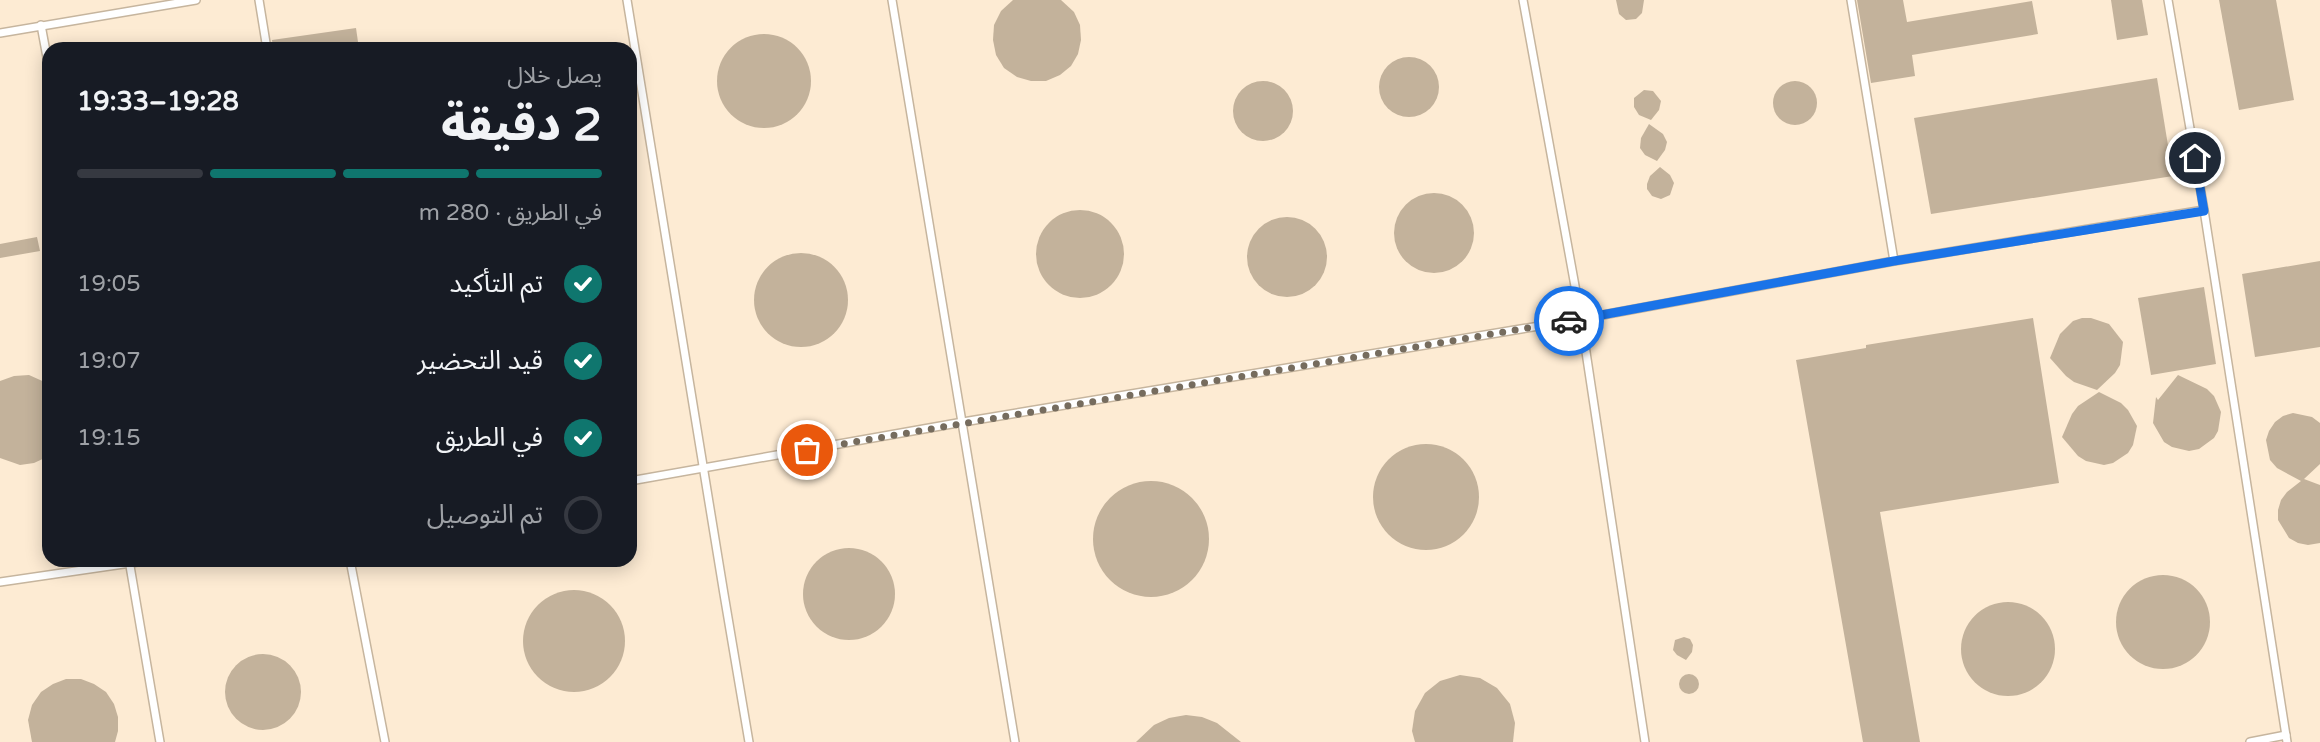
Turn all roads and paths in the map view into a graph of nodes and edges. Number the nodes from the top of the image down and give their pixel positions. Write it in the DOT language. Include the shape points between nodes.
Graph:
graph roads {
  1 [pos="196,0"];
  2 [pos="259,0"];
  3 [pos="627,0"];
  4 [pos="891,0"];
  5 [pos="1522,0"];
  6 [pos="1851,0"];
  7 [pos="2168,0"];
  8 [pos="42,26"];
  9 [pos="0,33"];
  10 [pos="45,42"];
  11 [pos="266,42"];
  12 [pos="634,42"];
  13 [pos="637,62"];
  14 [pos="2204,211"];
  15 [pos="1894,261"];
  16 [pos="1581,319"];
  17 [pos="963,422"];
  18 [pos="702,468"];
  19 [pos="637,480"];
  20 [pos="97,567"];
  21 [pos="130,567"];
  22 [pos="351,567"];
  23 [pos="0,582"];
  24 [pos="2286,739"];
  25 [pos="160,742"];
  26 [pos="385,742"];
  27 [pos="748,742"];
  28 [pos="1015,742"];
  29 [pos="1645,742"];
  30 [pos="2250,742"];
  1 -- 8 [label="lane"];
  2 -- 11 [label="lane"];
  3 -- 12 [label="lane"];
  4 -- 17 [label="lane"];
  5 -- 16 [label="lane"];
  6 -- 15 [label="lane"];
  7 -- 14 [label="lane"];
  8 -- 9 [label="lane"];
  8 -- 10 [label="lane"];
  13 -- 18 [label="lane"];
  14 -- 15 [label="lane"];
  14 -- 24 [label="lane"];
  15 -- 16 [label="lane"];
  16 -- 17 [label="lane"];
  16 -- 29 [label="lane"];
  17 -- 18 [label="lane"];
  17 -- 28 [label="lane"];
  18 -- 19 [label="lane"];
  18 -- 27 [label="lane"];
  20 -- 23 [label="lane"];
  21 -- 25 [label="lane"];
  22 -- 26 [label="lane"];
  24 -- 30 [label="lane"];
}
